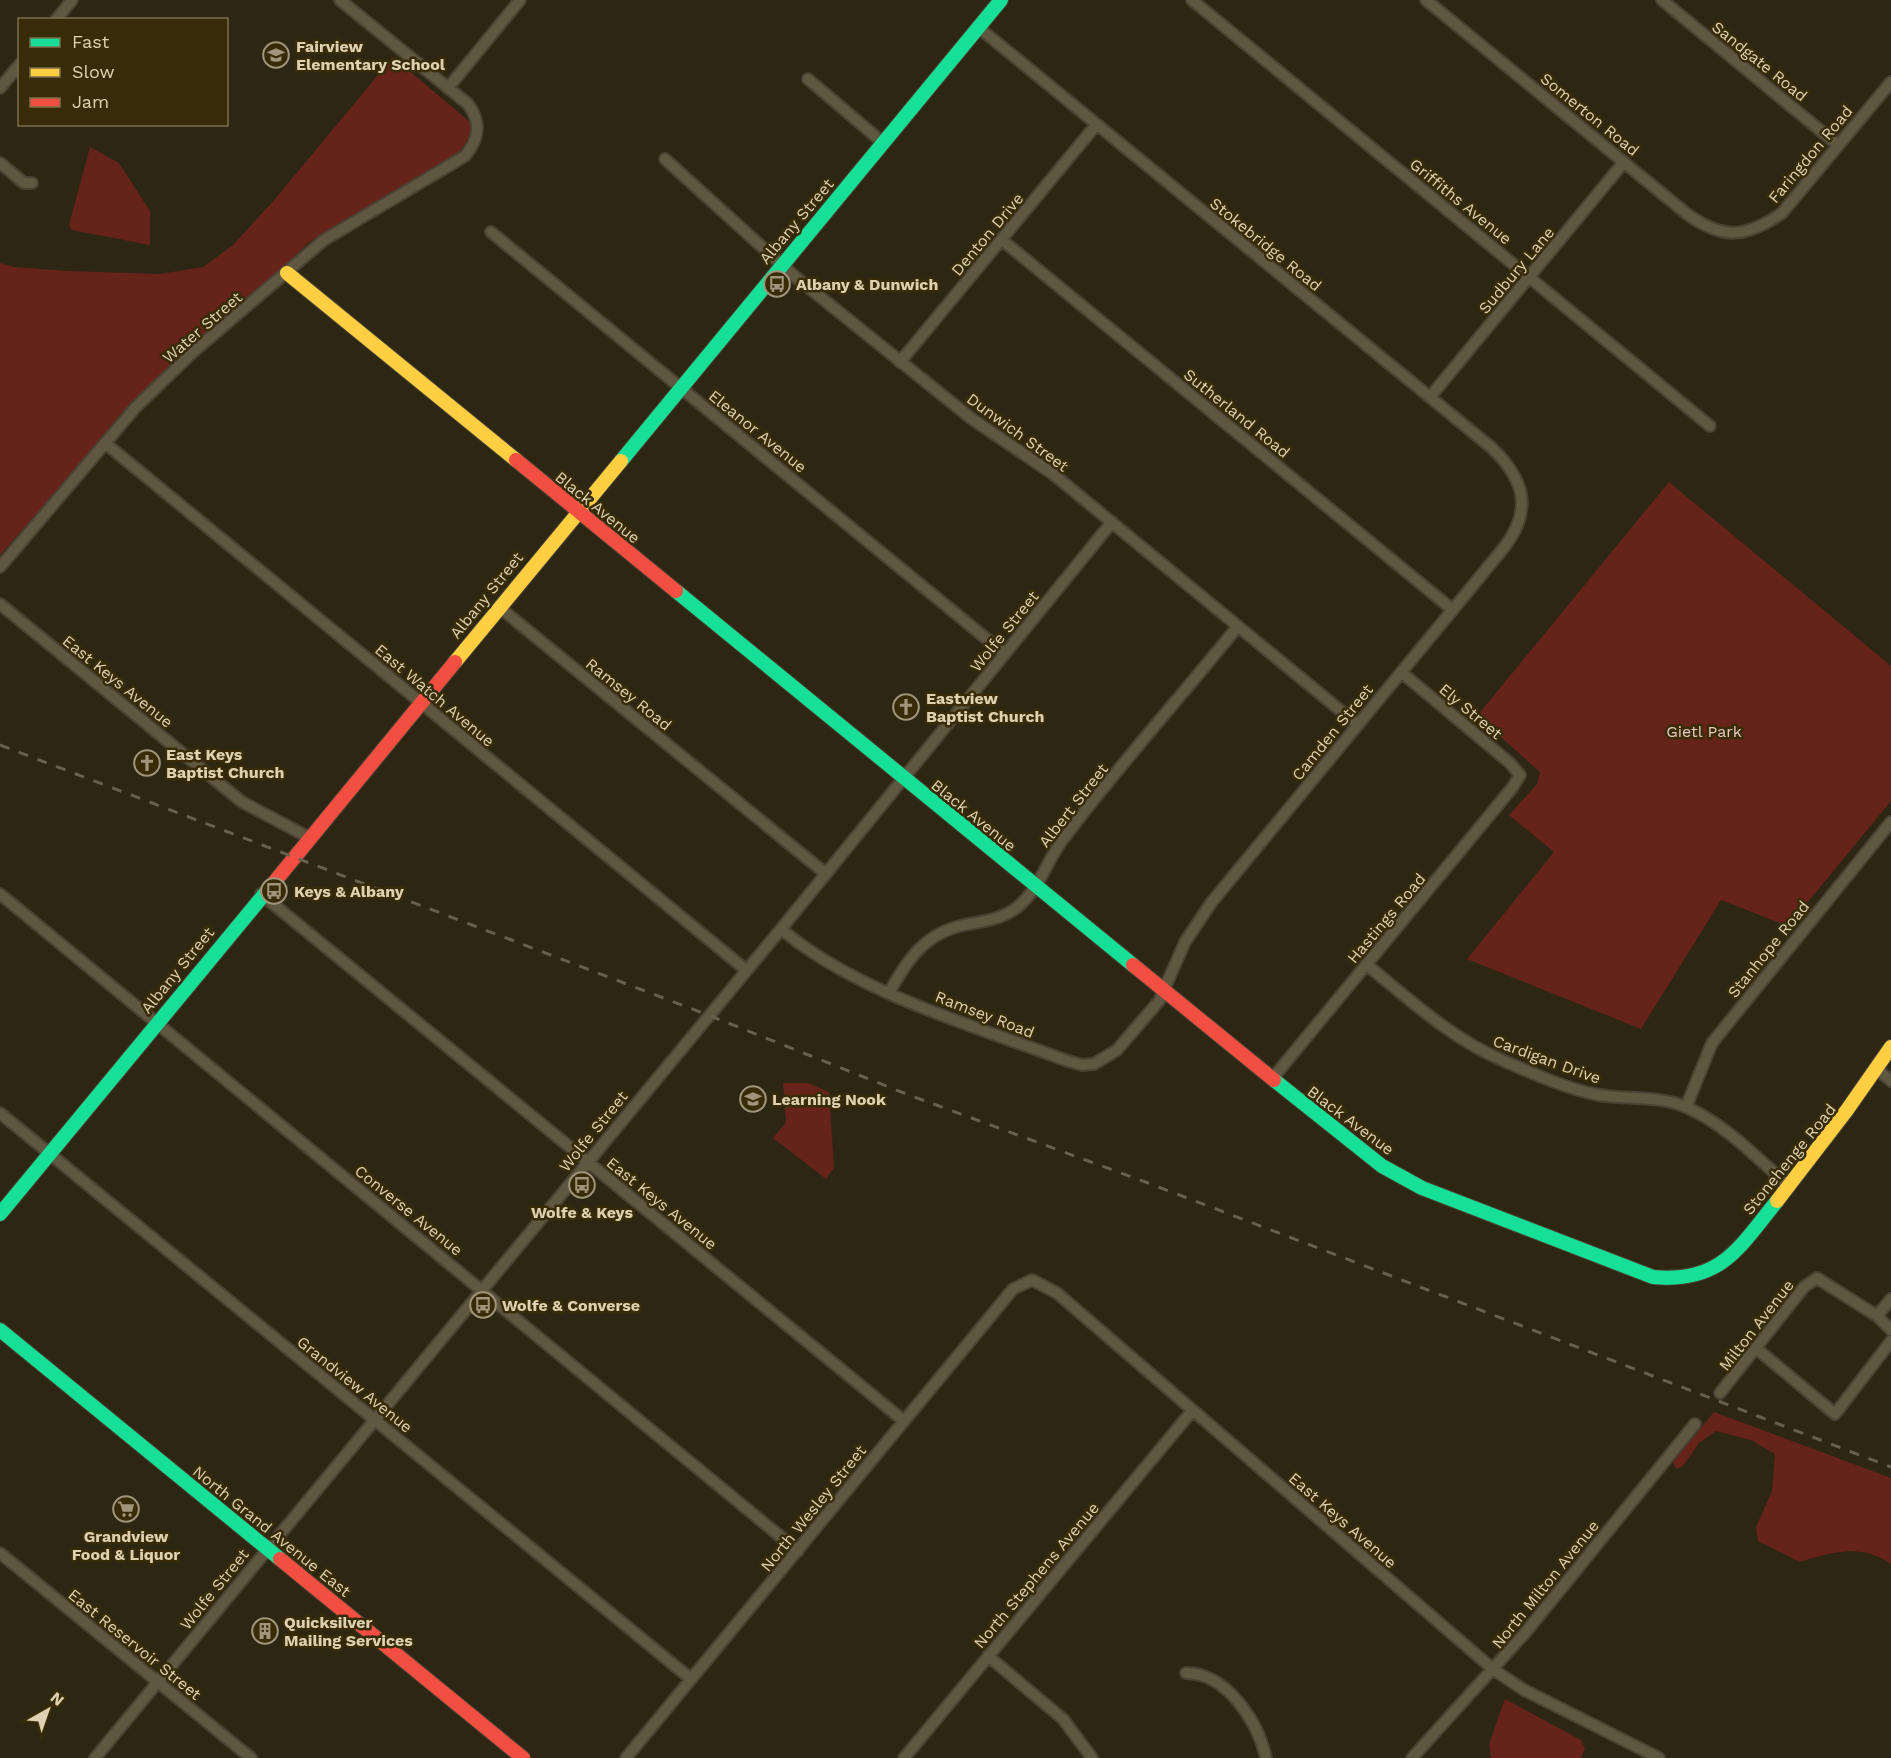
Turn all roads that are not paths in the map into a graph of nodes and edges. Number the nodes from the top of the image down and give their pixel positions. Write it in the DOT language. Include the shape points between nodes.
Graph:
graph roads {
  1 [pos="72,0"];
  2 [pos="340,0"];
  3 [pos="520,0"];
  4 [pos="1001,0"];
  5 [pos="1192,0"];
  6 [pos="1426,0"];
  7 [pos="1662,0"];
  8 [pos="58,18"];
  9 [pos="978,27"];
  10 [pos="18,66"];
  11 [pos="808,79"];
  12 [pos="1891,81"];
  13 [pos="0,88"];
  14 [pos="448,88"];
  15 [pos="1882,93"];
  16 [pos="1891,100"];
  17 [pos="1096,125"];
  18 [pos="882,142"];
  19 [pos="1838,145"];
  20 [pos="665,159"];
  21 [pos="0,162"];
  22 [pos="1624,162"];
  23 [pos="32,183"];
  24 [pos="491,232"];
  25 [pos="1743,238"];
  26 [pos="1002,240"];
  27 [pos="781,264"];
  28 [pos="288,273"];
  29 [pos="1529,277"];
  30 [pos="900,362"];
  31 [pos="680,386"];
  32 [pos="1430,397"];
  33 [pos="1710,426"];
  34 [pos="105,443"];
  35 [pos="1526,494"];
  36 [pos="577,511"];
  37 [pos="1112,522"];
  38 [pos="0,567"];
  39 [pos="0,604"];
  40 [pos="499,607"];
  41 [pos="1453,610"];
  42 [pos="1238,626"];
  43 [pos="1005,654"];
  44 [pos="1401,672"];
  45 [pos="420,702"];
  46 [pos="1358,725"];
  47 [pos="1520,775"];
  48 [pos="902,777"];
  49 [pos="1891,822"];
  50 [pos="308,837"];
  51 [pos="825,873"];
  52 [pos="1036,886"];
  53 [pos="0,894"];
  54 [pos="261,894"];
  55 [pos="781,929"];
  56 [pos="1367,965"];
  57 [pos="746,970"];
  58 [pos="1163,992"];
  59 [pos="889,993"];
  60 [pos="156,1023"];
  61 [pos="1891,1047"];
  62 [pos="1877,1069"];
  63 [pos="1272,1080"];
  64 [pos="1891,1081"];
  65 [pos="1686,1107"];
  66 [pos="0,1113"];
  67 [pos="49,1153"];
  68 [pos="588,1162"];
  69 [pos="1789,1186"];
  70 [pos="0,1214"];
  71 [pos="1696,1275"];
  72 [pos="1026,1280"];
  73 [pos="481,1288"];
  74 [pos="1891,1299"];
  75 [pos="1876,1316"];
  76 [pos="0,1330"];
  77 [pos="1891,1330"];
  78 [pos="1891,1341"];
  79 [pos="1757,1349"];
  80 [pos="1720,1393"];
  81 [pos="1192,1411"];
  82 [pos="375,1419"];
  83 [pos="904,1421"];
  84 [pos="1695,1424"];
  85 [pos="267,1548"];
  86 [pos="798,1551"];
  87 [pos="0,1553"];
  88 [pos="988,1656"];
  89 [pos="1494,1670"];
  90 [pos="1186,1673"];
  91 [pos="691,1679"];
  92 [pos="158,1682"];
  93 [pos="95,1758"];
  94 [pos="251,1758"];
  95 [pos="523,1758"];
  96 [pos="626,1758"];
  97 [pos="904,1758"];
  98 [pos="1092,1758"];
  99 [pos="1266,1758"];
  100 [pos="1412,1758"];
  101 [pos="1659,1758"];
  1 -- 8 [label="street"];
  2 -- 14 [label="street"];
  3 -- 14 [label="street"];
  4 -- 9 [label="street, Albany Street"];
  5 -- 29 [label="street, Griffiths Avenue"];
  6 -- 22 [label="street, Somerton Road"];
  7 -- 19 [label="street, Sandgate Road"];
  9 -- 17 [label="street, Stokebridge Road"];
  9 -- 18 [label="street, Albany Street"];
  10 -- 13 [label="street"];
  11 -- 18 [label="street"];
  12 -- 15 [label="street, Faringdon Road"];
  14 -- 28 [label="street, Water Street" via="476,115 476,138 465,156 324,240"];
  15 -- 16 [label="street"];
  15 -- 19 [label="street, Faringdon Road"];
  17 -- 26 [label="street, Denton Drive"];
  17 -- 32 [label="street, Stokebridge Road"];
  18 -- 27 [label="street, Albany Street"];
  19 -- 25 [label="street, Faringdon Road" via="1782,213"];
  20 -- 27 [label="street, Dunwich Street"];
  21 -- 23 [label="street" via="24,183"];
  22 -- 25 [label="street, Somerton Road" via="1697,221"];
  22 -- 29 [label="street, Sudbury Lane"];
  24 -- 31 [label="street, Eleanor Avenue"];
  26 -- 30 [label="street, Denton Drive"];
  26 -- 41 [label="street, Sutherland Road"];
  27 -- 30 [label="street, Dunwich Street"];
  27 -- 31 [label="street, Albany Street"];
  28 -- 34 [label="street, Water Street" via="192,353"];
  28 -- 36 [label="street, Black Avenue"];
  29 -- 32 [label="street, Sudbury Lane"];
  29 -- 33 [label="street, Griffiths Avenue"];
  30 -- 37 [label="street, Dunwich Street"];
  31 -- 36 [label="street, Albany Street"];
  31 -- 43 [label="street, Eleanor Avenue"];
  32 -- 35 [label="street, Stokebridge Road" via="1502,458"];
  34 -- 38 [label="street, Water Street"];
  34 -- 45 [label="street, East Watch Avenue"];
  35 -- 41 [label="street, Camden Street" via="1514,536"];
  36 -- 40 [label="street, Albany Street"];
  36 -- 48 [label="street, Black Avenue"];
  37 -- 42 [label="street, Dunwich Street"];
  37 -- 43 [label="street, Wolfe Street"];
  39 -- 50 [label="street, East Keys Avenue" via="242,802"];
  40 -- 45 [label="street, Albany Street"];
  40 -- 51 [label="street, Ramsey Road"];
  41 -- 44 [label="street, Camden Street"];
  42 -- 46 [label="street, Dunwich Street"];
  42 -- 52 [label="street, Albert Street" via="1064,838"];
  43 -- 48 [label="street, Wolfe Street"];
  44 -- 46 [label="street, Camden Street"];
  44 -- 47 [label="street, Ely Street"];
  45 -- 50 [label="street, Albany Street"];
  45 -- 57 [label="street, East Watch Avenue"];
  46 -- 58 [label="street, Camden Street" via="1193,927"];
  47 -- 56 [label="street, Hastings Road"];
  48 -- 51 [label="street, Wolfe Street"];
  48 -- 52 [label="street, Black Avenue"];
  49 -- 65 [label="street, Stanhope Road" via="1712,1043"];
  50 -- 54 [label="street, Albany Street"];
  51 -- 55 [label="street, Wolfe Street"];
  52 -- 58 [label="street, Black Avenue"];
  52 -- 59 [label="street, Albert Street" via="1022,903 1001,917 962,925 929,939 910,958"];
  53 -- 60 [label="street, Converse Avenue"];
  54 -- 60 [label="street, Albany Street"];
  54 -- 68 [label="street, East Keys Avenue"];
  55 -- 57 [label="street, Wolfe Street"];
  55 -- 59 [label="street, Ramsey Road" via="831,964"];
  56 -- 63 [label="street, Hastings Road"];
  56 -- 65 [label="street, Cardigan Drive" via="1453,1033 1504,1061 1597,1095"];
  57 -- 68 [label="street, Wolfe Street"];
  58 -- 59 [label="street, Ramsey Road" via="1117,1050 1106,1059 1082,1065"];
  58 -- 63 [label="street, Black Avenue"];
  60 -- 67 [label="street, Albany Street"];
  60 -- 73 [label="street, Converse Avenue"];
  61 -- 62 [label="street, Stonehenge Road"];
  62 -- 64 [label="street"];
  62 -- 69 [label="street, Stonehenge Road" via="1835,1130"];
  63 -- 71 [label="street, Black Avenue" via="1382,1166 1422,1188 1653,1277 1682,1279"];
  65 -- 69 [label="street, Cardigan Drive" via="1715,1124"];
  66 -- 67 [label="street, Grandview Avenue"];
  67 -- 70 [label="street, Albany Street"];
  67 -- 82 [label="street, Grandview Avenue"];
  68 -- 73 [label="street, Wolfe Street"];
  68 -- 83 [label="street, East Keys Avenue"];
  69 -- 71 [label="street, Stonehenge Road" via="1728,1258"];
  72 -- 81 [label="street, East Keys Avenue" via="1048,1286"];
  72 -- 83 [label="street, North Wesley Street" via="1013,1289"];
  73 -- 82 [label="street, Wolfe Street"];
  73 -- 86 [label="street, Converse Avenue"];
  74 -- 75 [label="street"];
  75 -- 77 [label="street"];
  75 -- 79 [label="street, Milton Avenue" via="1817,1278 1803,1287"];
  76 -- 85 [label="street, North Grand Avenue East"];
  78 -- 79 [label="street" via="1835,1414"];
  79 -- 80 [label="street, Milton Avenue"];
  81 -- 88 [label="street, North Stephens Avenue"];
  81 -- 89 [label="street, East Keys Avenue"];
  82 -- 85 [label="street, Wolfe Street"];
  82 -- 91 [label="street, Grandview Avenue"];
  83 -- 86 [label="street, North Wesley Street"];
  84 -- 89 [label="street, North Milton Avenue"];
  85 -- 92 [label="street, Wolfe Street"];
  85 -- 95 [label="street, North Grand Avenue East"];
  86 -- 91 [label="street, North Wesley Street"];
  87 -- 92 [label="street, East Reservoir Street"];
  88 -- 97 [label="street, North Stephens Avenue"];
  88 -- 98 [label="street" via="1063,1719"];
  89 -- 100 [label="street, North Milton Avenue"];
  89 -- 101 [label="street, East Keys Avenue" via="1524,1690"];
  90 -- 99 [label="street" via="1199,1673 1226,1689 1248,1716"];
  91 -- 96 [label="street, North Wesley Street"];
  92 -- 93 [label="street, Wolfe Street"];
  92 -- 94 [label="street, East Reservoir Street"];
}
